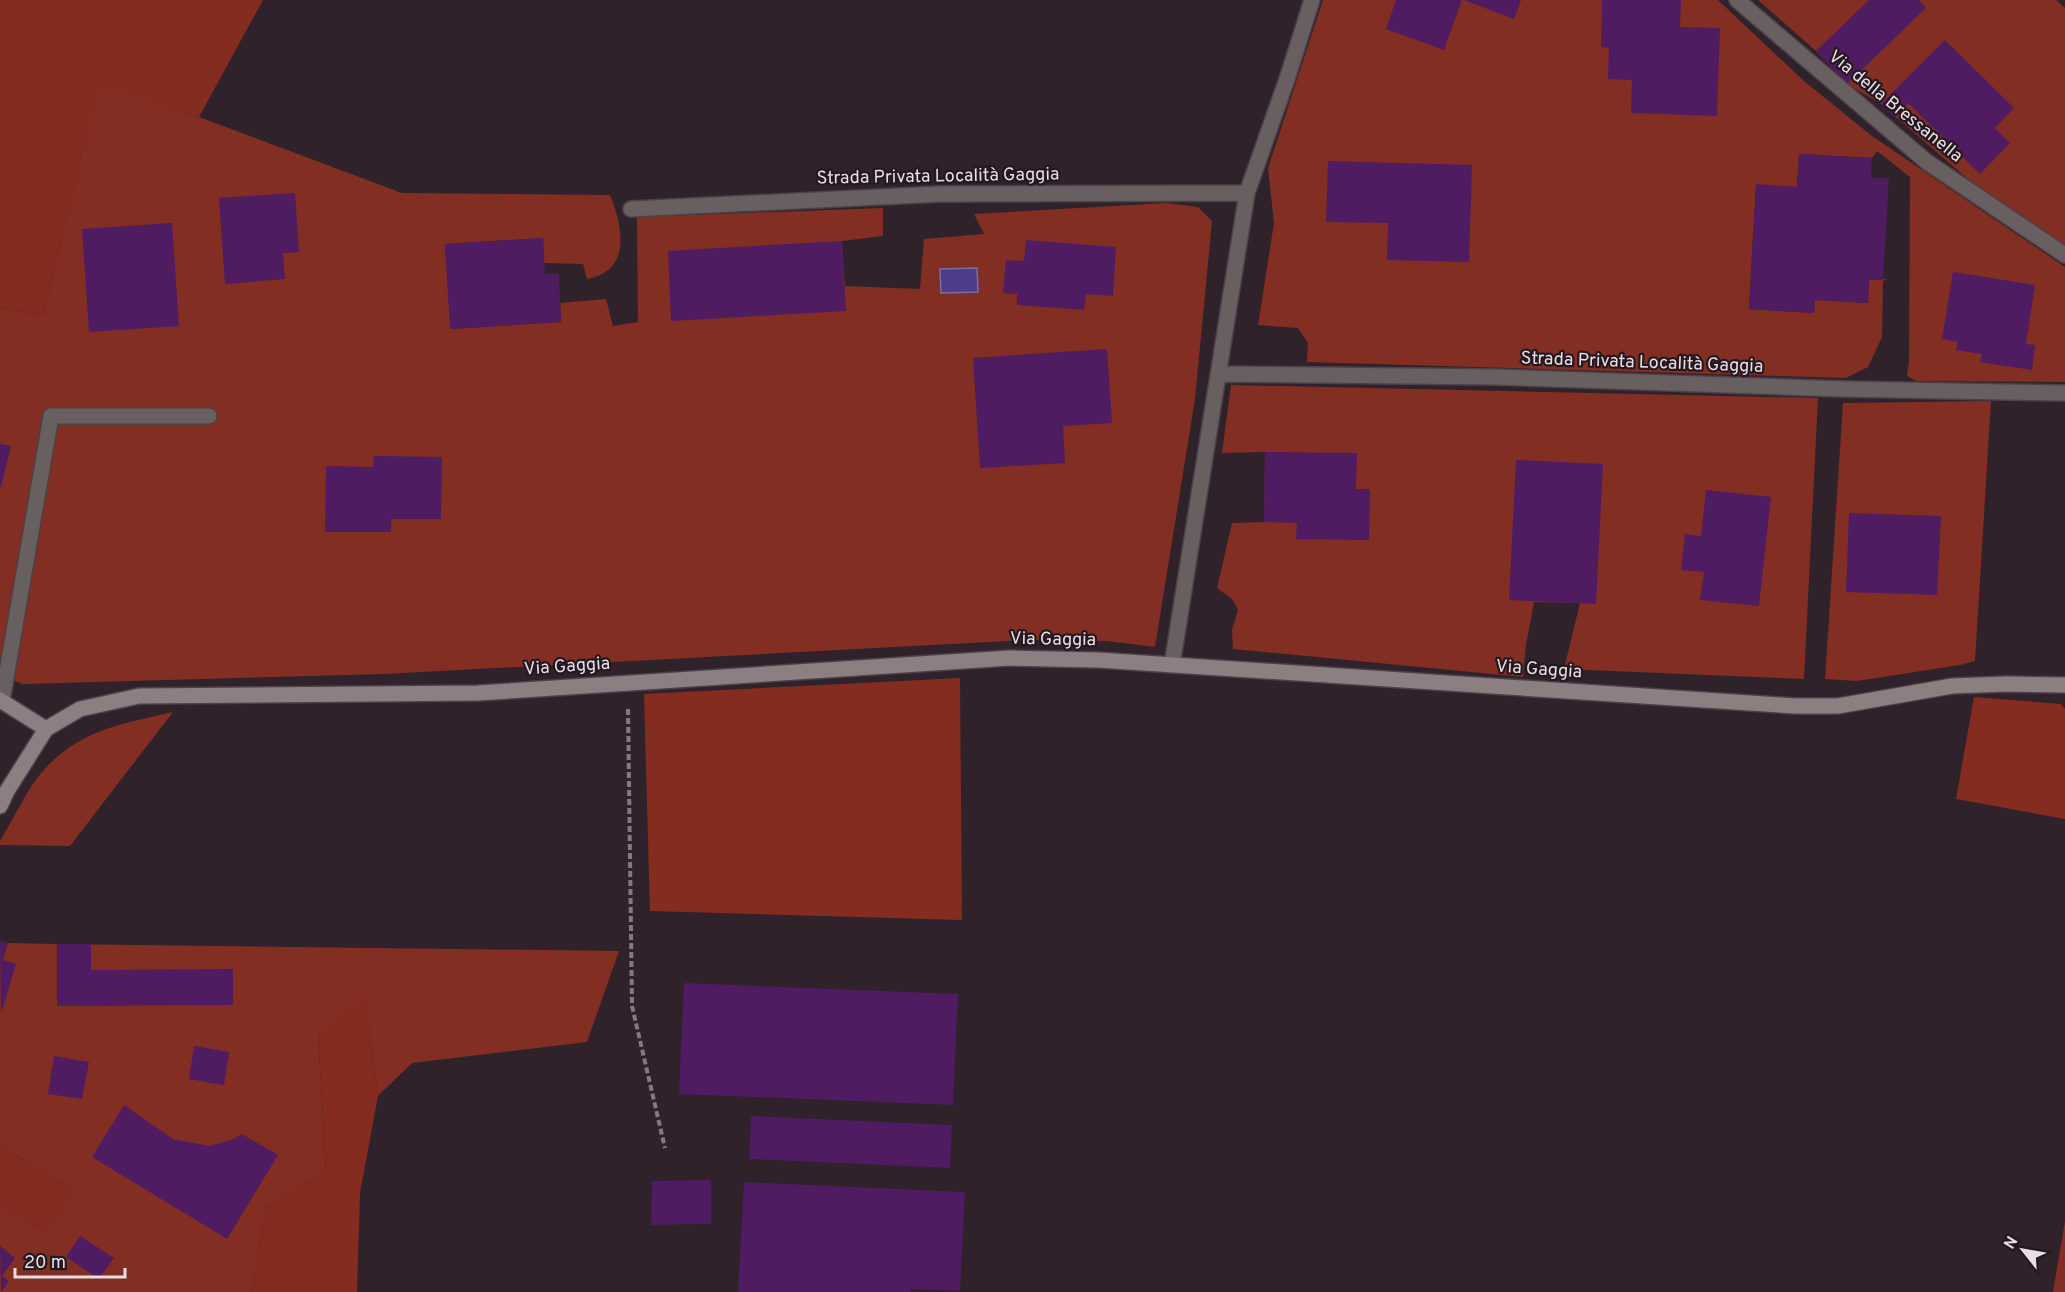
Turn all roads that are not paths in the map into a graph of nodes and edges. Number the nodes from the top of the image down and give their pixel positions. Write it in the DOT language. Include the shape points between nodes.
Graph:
graph roads {
  1 [pos="1312,0"];
  2 [pos="1737,0"];
  3 [pos="1247,193"];
  4 [pos="631,209"];
  5 [pos="2065,255"];
  6 [pos="1218,374"];
  7 [pos="2065,393"];
  8 [pos="209,416"];
  9 [pos="1172,665"];
  10 [pos="2065,685"];
  11 [pos="1,700"];
  12 [pos="46,729"];
  13 [pos="0,806"];
  1 -- 3 [label="street"];
  2 -- 5 [label="street, Via della Bressanella" via="1927,162"];
  3 -- 4 [label="street, Strada Privata Località Gaggia" via="940,194"];
  3 -- 6 [label="street"];
  6 -- 7 [label="street, Strada Privata Località Gaggia" via="1495,377"];
  6 -- 9 [label="street"];
  8 -- 11 [label="street" via="51,416"];
  9 -- 10 [label="street, Via Gaggia" via="1795,706 1839,706 1953,686"];
  9 -- 12 [label="street, Via Gaggia" via="1010,658 478,693 139,696 80,709"];
  11 -- 12 [label="street"];
  12 -- 13 [label="street"];
}
